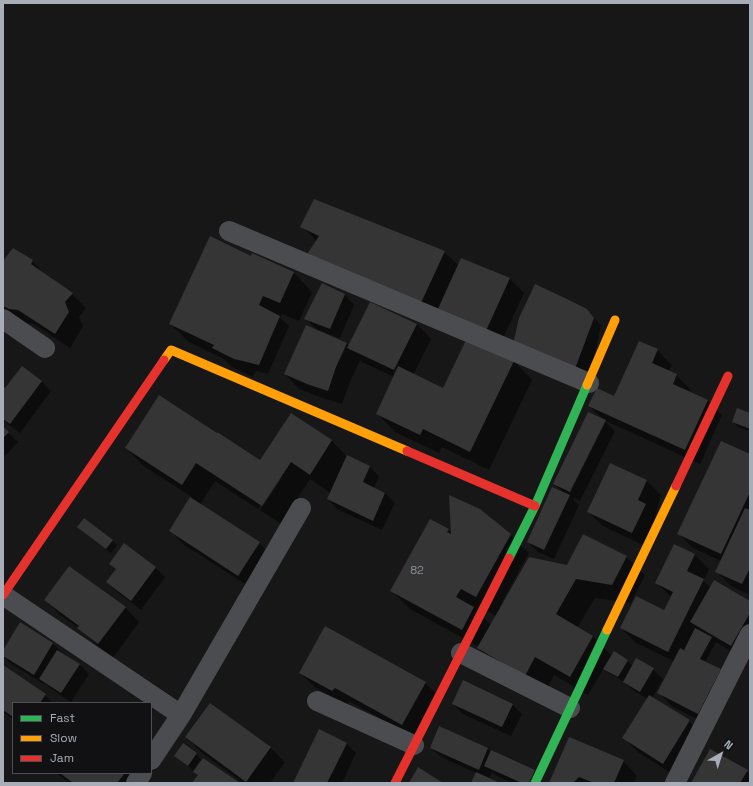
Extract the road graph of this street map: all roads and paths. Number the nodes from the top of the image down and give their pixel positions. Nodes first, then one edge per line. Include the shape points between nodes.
1 (229, 231) dead end
2 (3, 319) edge
3 (615, 320) dead end
4 (45, 348) dead end
5 (728, 376) dead end
6 (589, 383) junction
7 (535, 506) junction
8 (301, 508) dead end
9 (3, 595) edge
10 (750, 634) edge
11 (461, 653) junction
12 (317, 701) dead end
13 (570, 708) junction
14 (180, 715) junction
15 (414, 745) junction
16 (152, 758) edge
17 (141, 774) edge
18 (136, 783) edge
19 (395, 783) edge
20 (535, 783) edge
21 (675, 783) edge

1 - 6 street
2 - 4 street
3 - 6 street
5 - 13 street
6 - 7 street
7 - 9 street via 171,350
7 - 11 street
8 - 14 street
9 - 14 street
10 - 21 street
11 - 13 street
11 - 15 street
12 - 15 street
13 - 20 street
14 - 16 street
15 - 19 street
17 - 18 street

